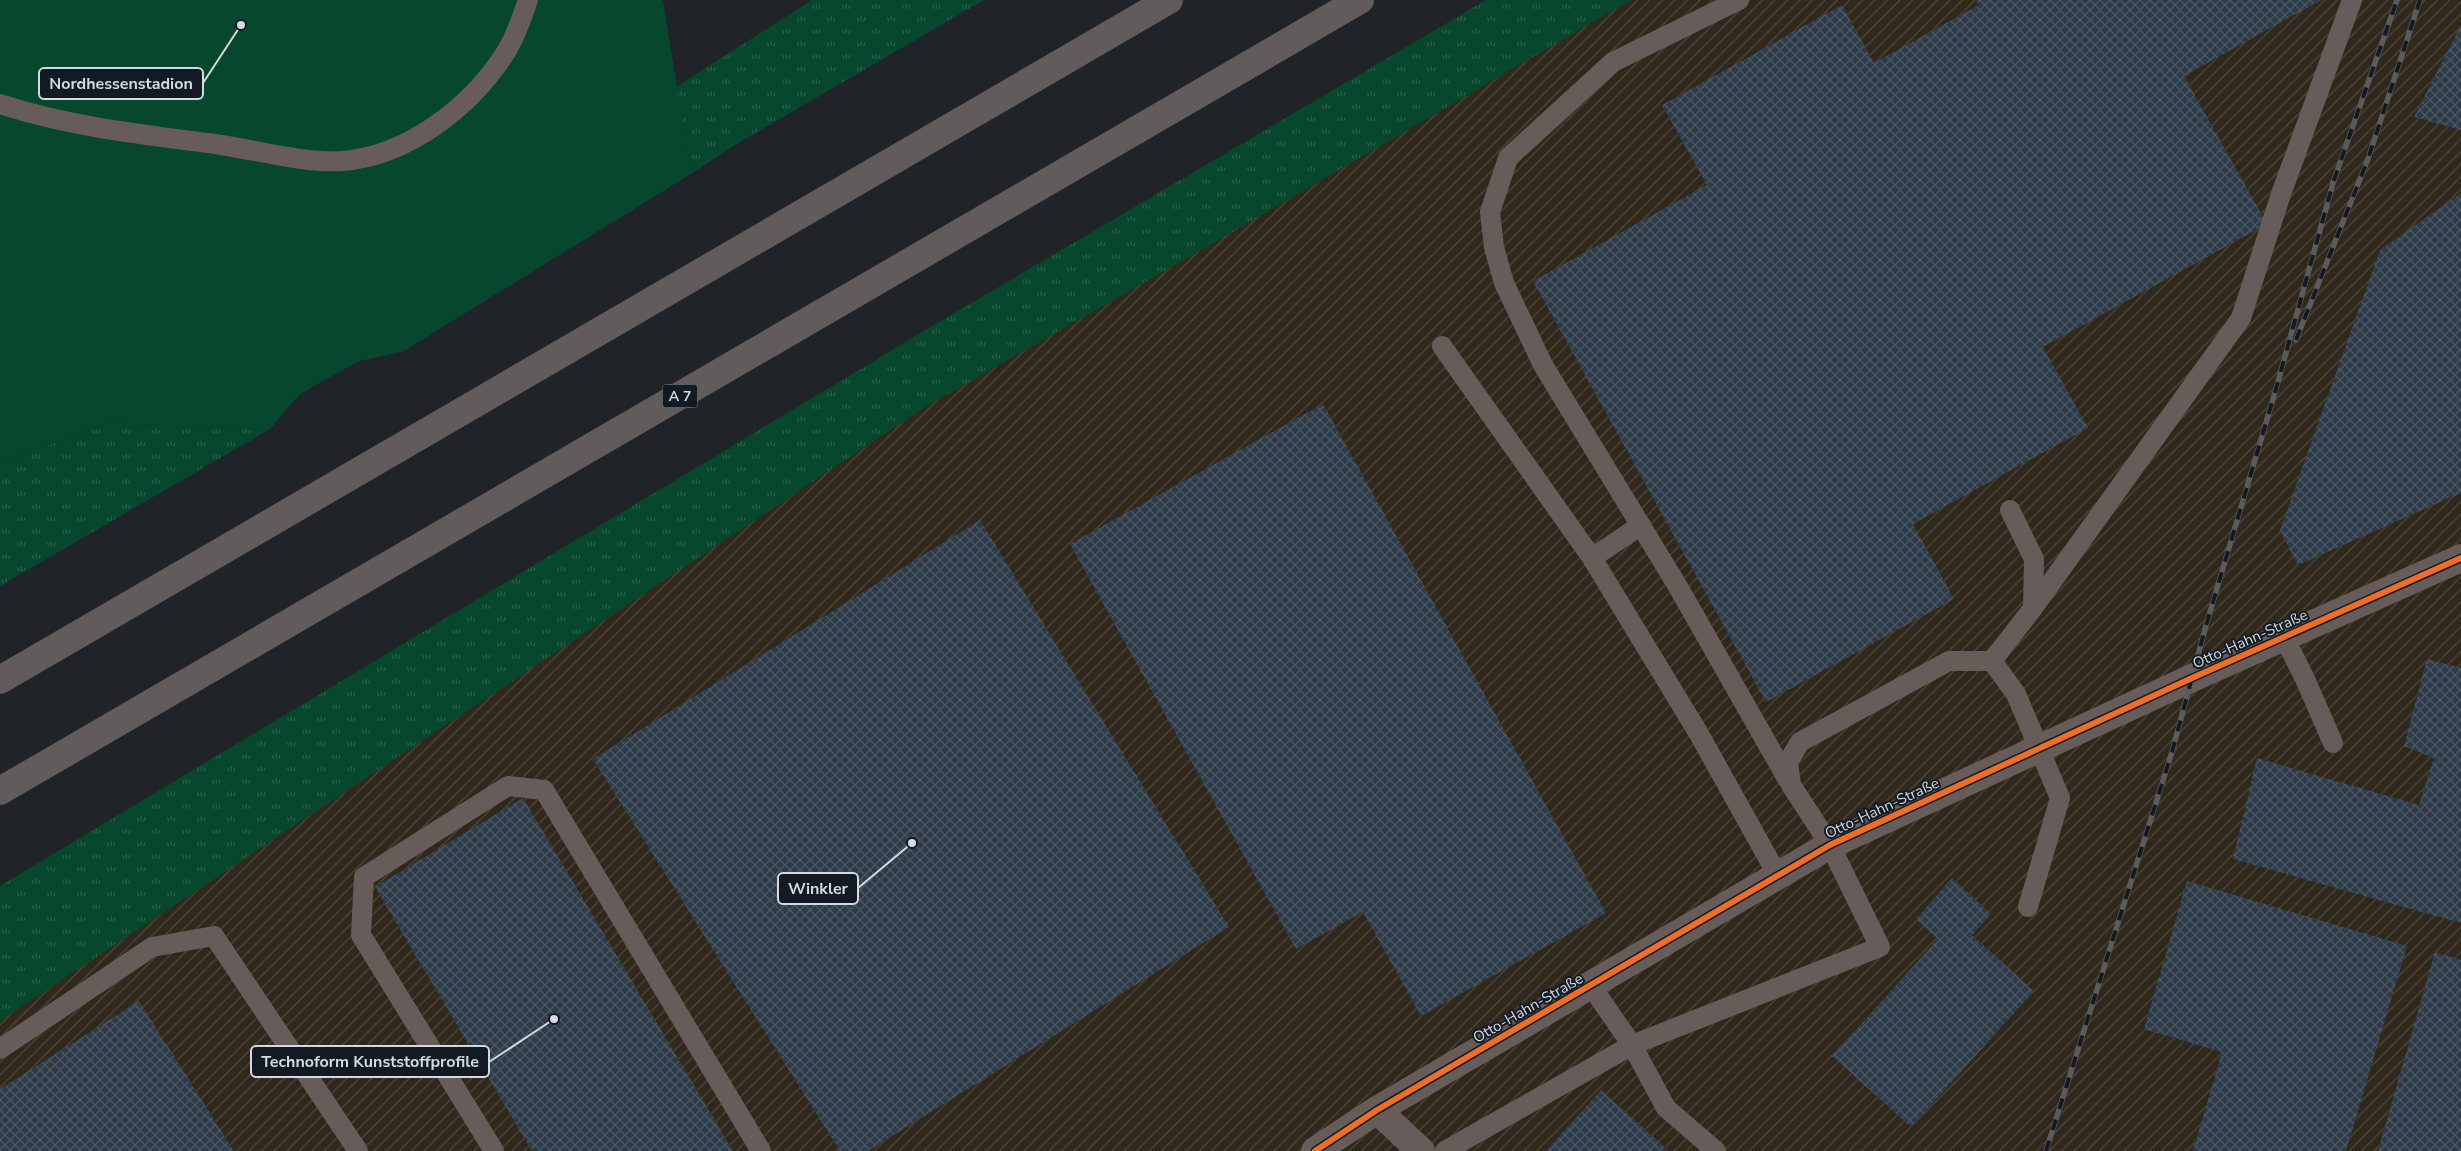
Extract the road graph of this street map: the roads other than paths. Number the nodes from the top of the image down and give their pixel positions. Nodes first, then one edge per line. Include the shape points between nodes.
1 (528, 0) edge
2 (1169, 0) edge
3 (1360, 0) edge
4 (1739, 0) edge
5 (2352, 0) edge
6 (0, 104) edge
7 (1442, 346) dead end
8 (2010, 510) dead end
9 (1641, 525) junction
10 (1592, 558) junction
11 (2461, 558) edge
12 (2033, 608) junction
13 (2284, 637) junction
14 (1992, 662) junction
15 (0, 680) edge
16 (2333, 744) dead end
17 (2039, 749) junction
18 (1791, 785) junction
19 (0, 791) edge
20 (1830, 845) junction
21 (1778, 876) junction
22 (2028, 907) dead end
23 (1591, 986) junction
24 (1632, 1046) junction
25 (0, 1049) edge
26 (1377, 1110) junction
27 (1419, 1150) edge
28 (358, 1151) edge
29 (494, 1151) edge
30 (761, 1151) edge
31 (1316, 1151) edge
32 (1445, 1151) edge
33 (1716, 1151) edge

1 - 6 lane via 507,50 470,98 421,133 378,155 341,161 308,159 240,146 82,125
2 - 15 highway
3 - 19 highway, A 7
4 - 9 lane via 1613,62 1508,158 1490,212 1494,247 1508,292 1543,365
5 - 12 lane via 2281,194 2241,318
7 - 10 lane
8 - 12 lane via 2034,559
9 - 10 lane
9 - 18 lane
10 - 21 lane via 1699,734
11 - 13 street, Otto-Hahn-Straße
12 - 14 lane
13 - 16 lane
13 - 17 street, Otto-Hahn-Straße
14 - 17 lane via 2016,694
14 - 18 lane via 1949,661 1800,742 1788,762
17 - 20 street, Otto-Hahn-Straße
17 - 22 lane via 2060,798
18 - 20 lane
20 - 21 street, Otto-Hahn-Straße
20 - 24 lane via 1880,948
21 - 23 street, Otto-Hahn-Straße
23 - 24 lane
23 - 26 street, Otto-Hahn-Straße
24 - 32 lane
24 - 33 lane via 1666,1108
25 - 28 lane via 152,947 214,936
26 - 27 street
26 - 31 street, Otto-Hahn-Straße
29 - 30 lane via 361,935 364,877 508,786 544,790

